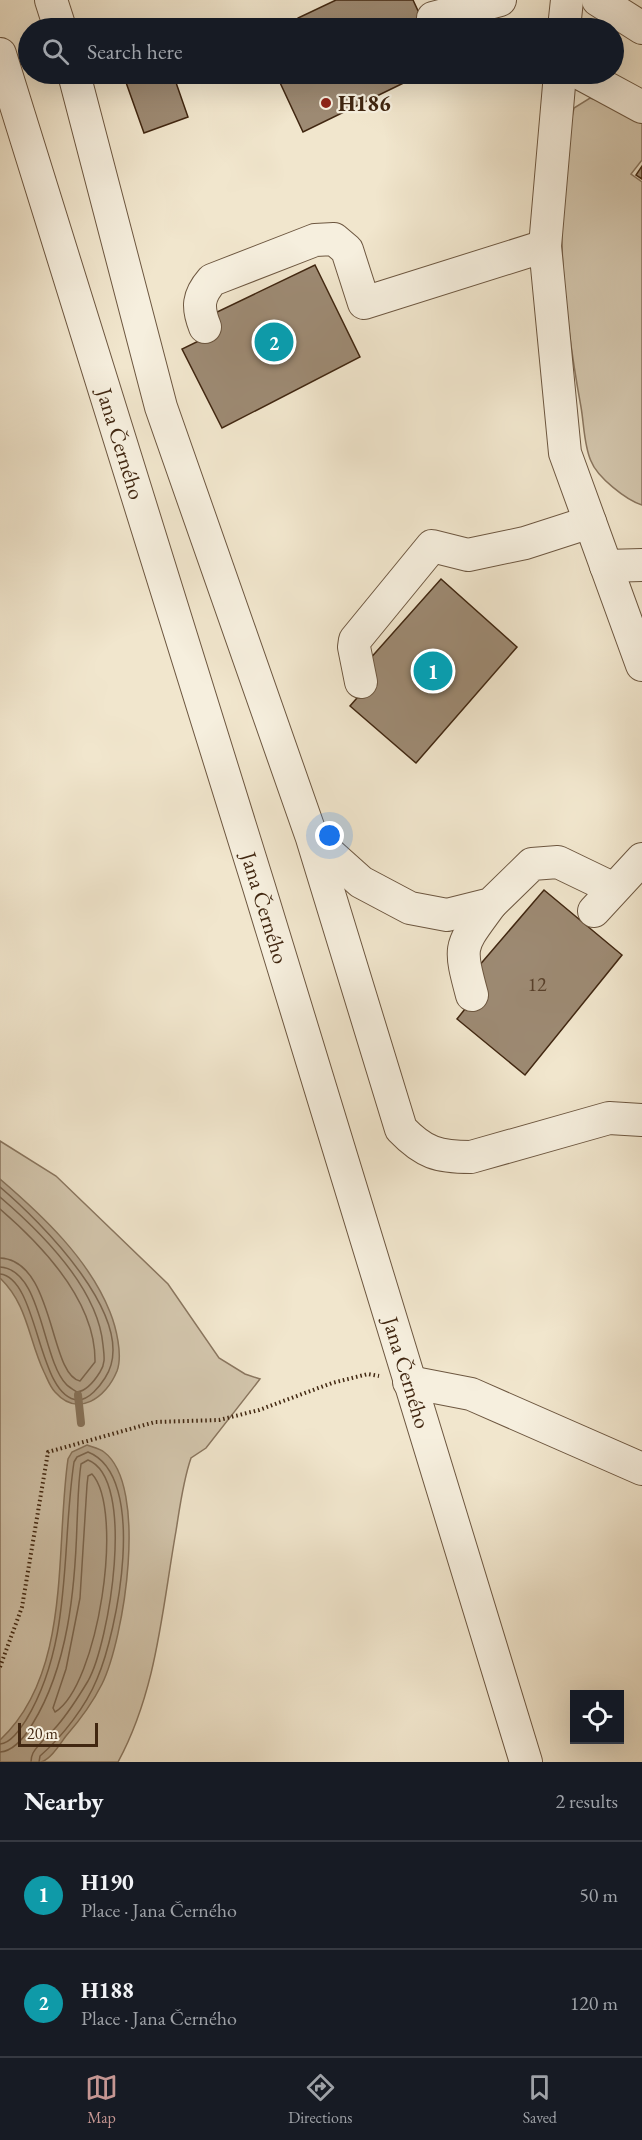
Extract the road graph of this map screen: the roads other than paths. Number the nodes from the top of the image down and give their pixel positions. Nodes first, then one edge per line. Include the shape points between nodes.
1 (51, 0) edge
2 (500, 0) edge
3 (567, 0) edge
4 (598, 0) edge
5 (57, 18) edge
6 (433, 18) dead end
7 (565, 18) edge
8 (642, 28) edge
9 (0, 54) edge
10 (77, 84) edge
11 (559, 84) edge
12 (599, 84) edge
13 (642, 107) edge
14 (545, 246) junction
15 (205, 327) dead end
16 (590, 522) junction
17 (642, 565) edge
18 (606, 566) junction
19 (642, 665) edge
20 (361, 682) dead end
21 (312, 838) junction
22 (642, 859) edge
23 (491, 904) junction
24 (472, 994) dead end
25 (642, 1120) edge
26 (409, 1382) junction
27 (642, 1469) edge
28 (526, 1762) edge

1 - 5 street
2 - 6 street
3 - 7 street
4 - 8 street
9 - 26 street, Jana Černého
10 - 21 street via 161,407
11 - 14 street
12 - 13 street
14 - 15 street via 364,303 347,250 334,239 315,240 212,280 201,292 198,310
14 - 16 street via 565,453
16 - 18 street
16 - 20 street via 525,543 468,555 432,546 355,640
17 - 18 street
18 - 19 street
21 - 23 street via 361,882 410,908 447,915
21 - 25 street via 401,1129 419,1148 447,1157 471,1157 609,1118
22 - 23 street via 603,900 558,862 532,864
23 - 24 street via 463,945
26 - 27 street via 471,1394
26 - 28 street, Jana Černého

